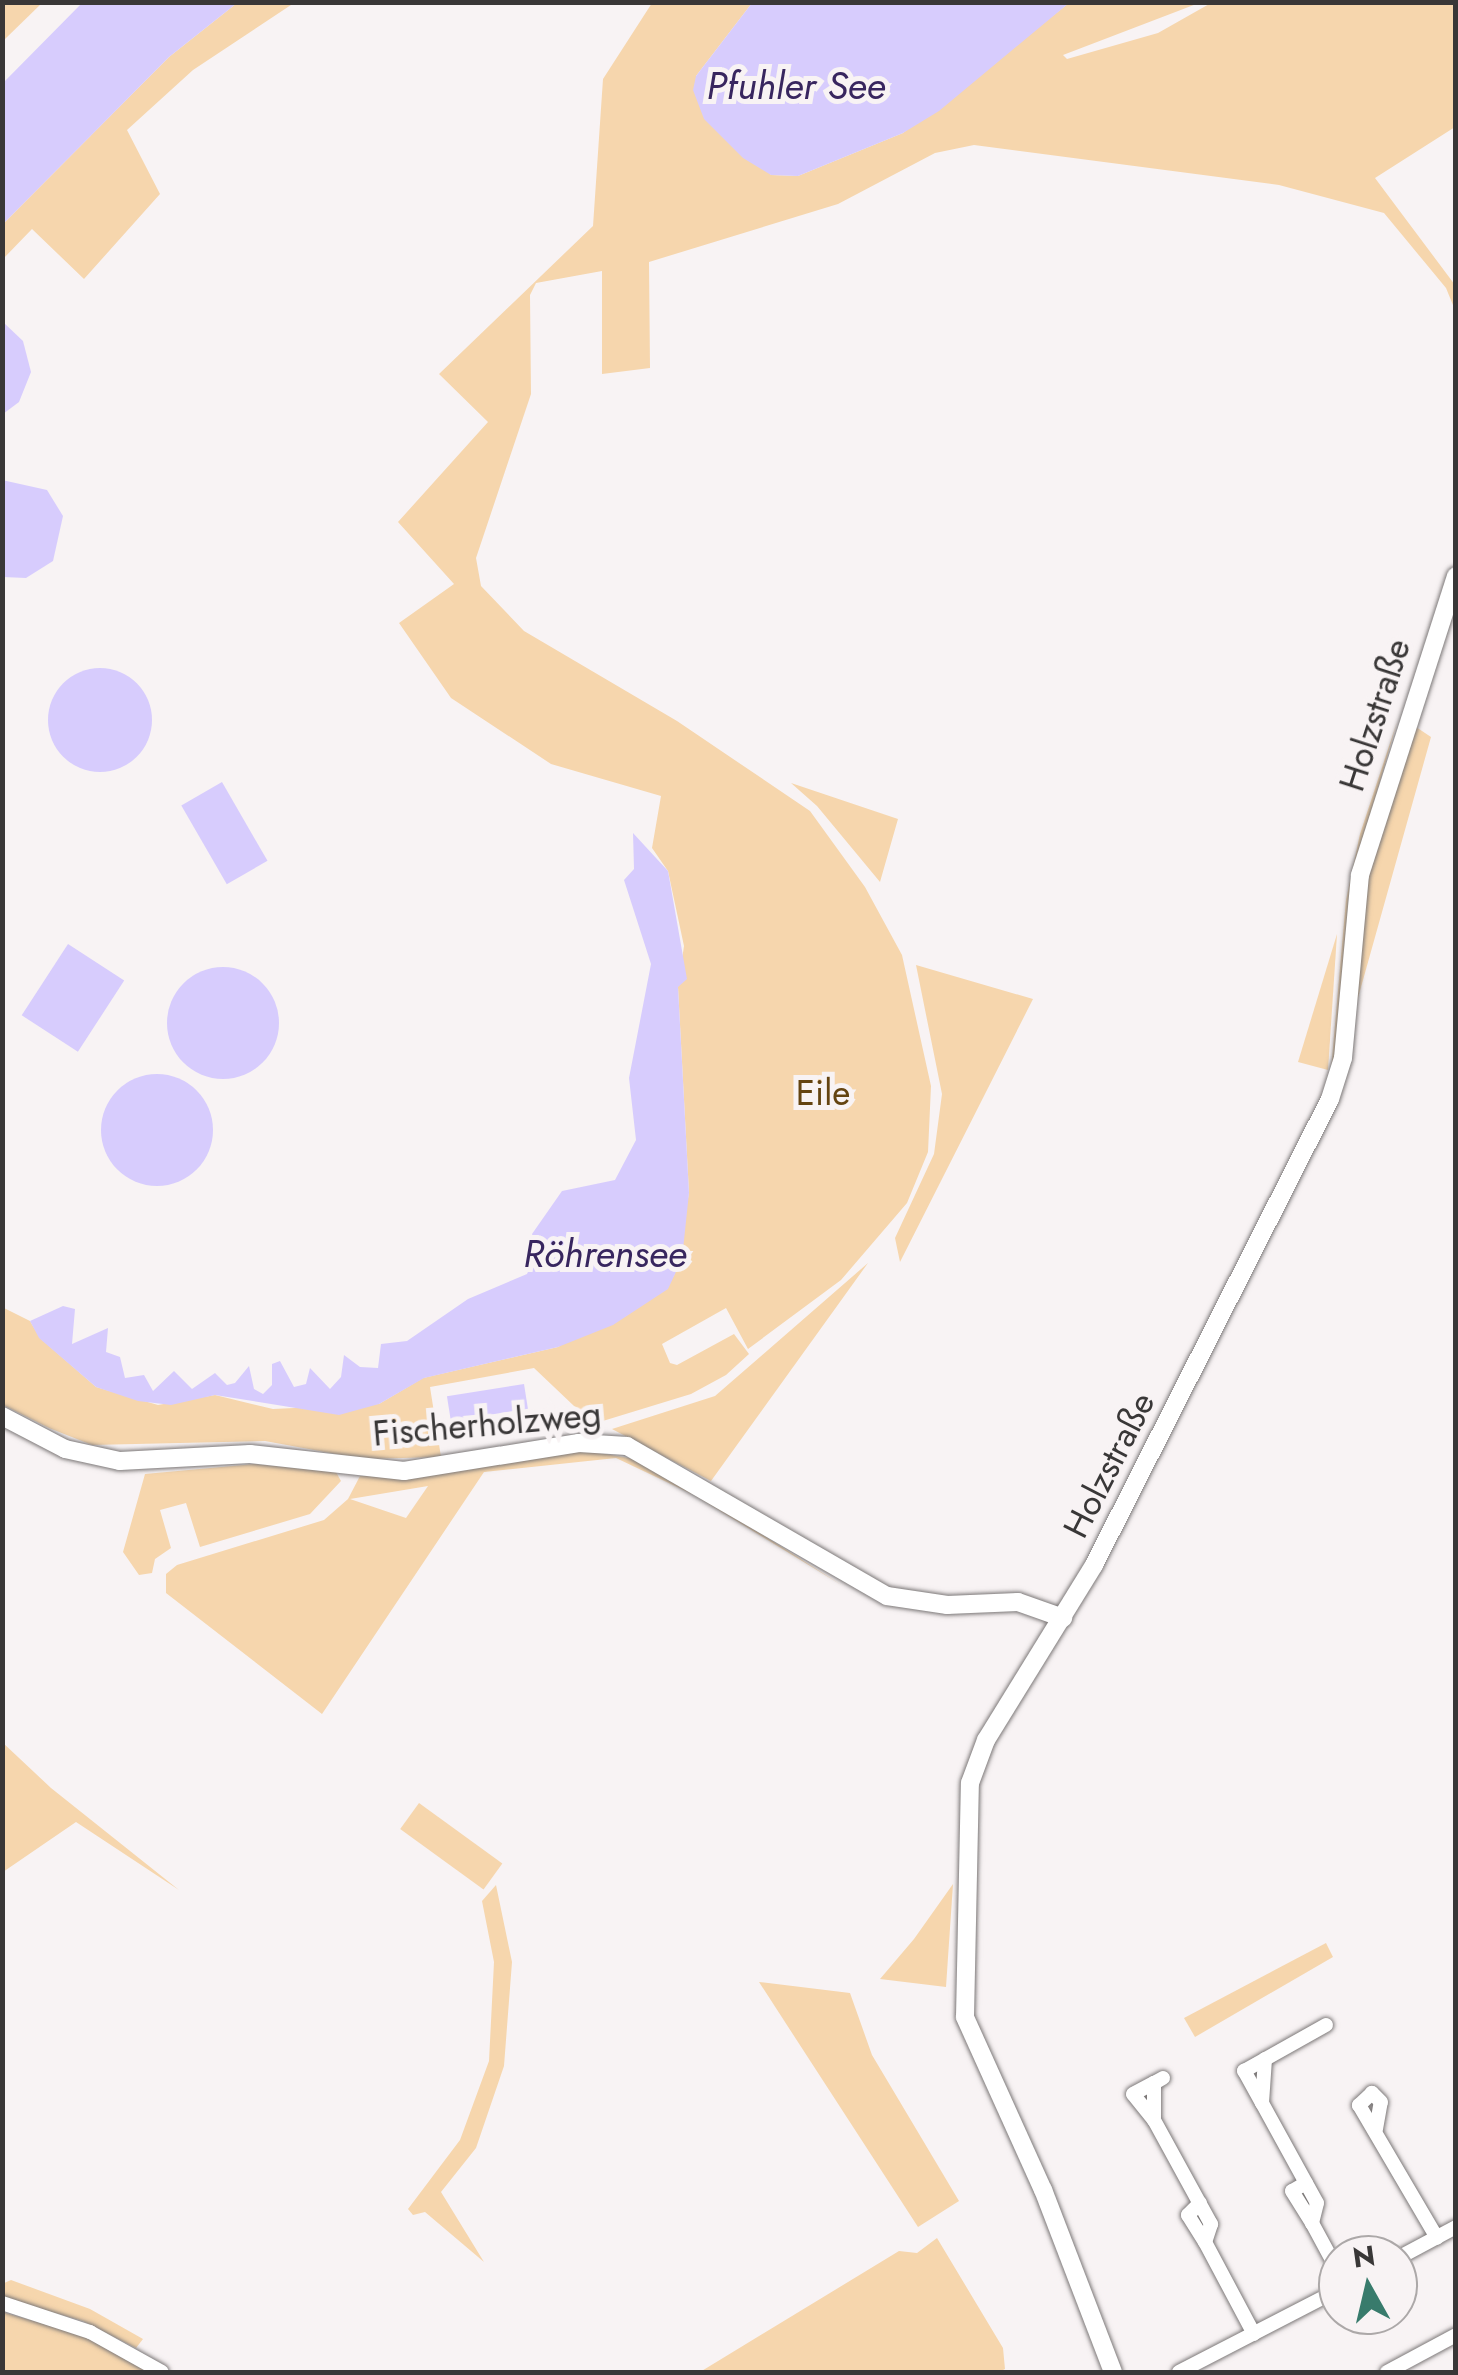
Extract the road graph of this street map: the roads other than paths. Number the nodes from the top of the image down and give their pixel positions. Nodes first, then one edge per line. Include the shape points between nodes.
1 (1456, 576) edge
2 (2, 1416) edge
3 (1063, 1618) junction
4 (1326, 2026) dead end
5 (1266, 2059) junction
6 (1158, 2081) dead end
7 (1262, 2103) junction
8 (1376, 2128) dead end
9 (1456, 2228) edge
10 (1319, 2235) edge
11 (1436, 2238) junction
12 (1418, 2247) edge
13 (1318, 2300) edge
14 (2, 2303) edge
15 (1254, 2334) junction
16 (1456, 2335) edge
17 (162, 2372) edge
18 (1113, 2372) edge
19 (1179, 2372) edge
20 (1387, 2372) edge

1 - 3 street, Holzstraße via 1360,875 1343,1058 1330,1098
2 - 3 street, Fischerholzweg via 64,1448 120,1461 250,1454 404,1471 601,1441 649,1455 887,1596 947,1605 1018,1602
3 - 18 street, Holzstraße via 986,1740 970,1783 961,1994 970,2036 1043,2190
4 - 5 street
5 - 7 street
5 - 7 street via 1242,2074
6 - 15 street via 1154,2120 1212,2224 1205,2242
7 - 10 street via 1317,2203 1312,2222
8 - 11 street
9 - 11 street
11 - 12 street
13 - 15 street
14 - 17 street via 90,2332
15 - 19 street
16 - 20 street

